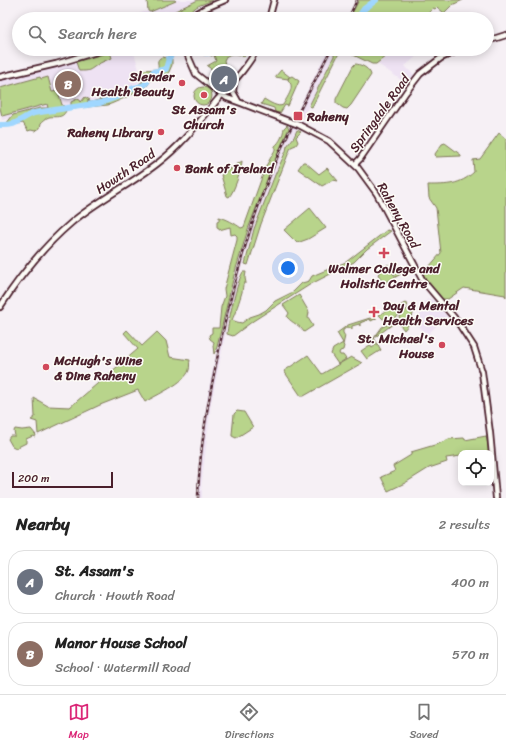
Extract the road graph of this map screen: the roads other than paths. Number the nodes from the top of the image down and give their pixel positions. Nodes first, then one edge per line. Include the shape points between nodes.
1 (225, 0) edge
2 (274, 0) edge
3 (199, 12) edge
4 (271, 12) edge
5 (506, 36) edge
6 (494, 39) edge
7 (83, 56) edge
8 (188, 56) edge
9 (252, 56) edge
10 (445, 56) edge
11 (0, 77) edge
12 (237, 77) junction
13 (223, 94) junction
14 (241, 103) junction
15 (355, 164) junction
16 (0, 306) edge
17 (496, 498) edge

1 - 3 main road
2 - 4 main road
5 - 6 main road
7 - 11 main road
8 - 13 main road, Raheny Road via 196,74
9 - 12 main road, Howth Road
10 - 15 main road, Springdale Road via 420,74
12 - 13 main road, Howth Road
12 - 14 main road via 233,92
13 - 14 main road, Raheny Road
13 - 16 main road, Howth Road via 168,156 93,206 56,236
14 - 15 main road, Raheny Road, bridge via 299,125 328,141
15 - 17 main road, Raheny Road via 377,194 425,284 461,326 475,349 482,372

